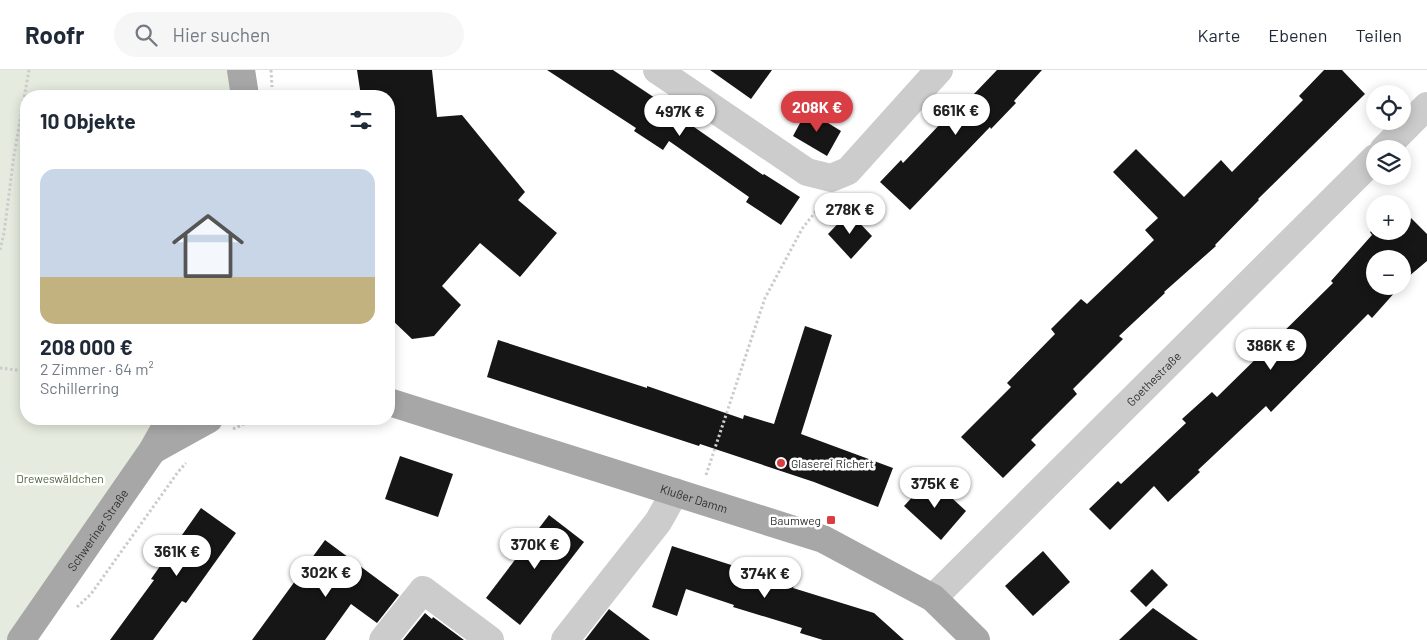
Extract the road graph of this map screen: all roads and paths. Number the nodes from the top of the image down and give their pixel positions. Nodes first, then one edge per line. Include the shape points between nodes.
1 (30, 70) edge
2 (241, 70) edge
3 (271, 70) edge
4 (657, 70) edge
5 (939, 70) edge
6 (26, 90) edge
7 (244, 90) edge
8 (273, 90) edge
9 (1427, 106) edge
10 (20, 123) edge
11 (1393, 140) edge
12 (1366, 167) edge
13 (831, 178) junction
14 (0, 250) edge
15 (0, 368) edge
16 (20, 370) edge
17 (395, 404) edge
18 (167, 425) edge
19 (219, 425) edge
20 (152, 451) junction
21 (191, 458) dead end
22 (686, 496) junction
23 (933, 598) junction
24 (72, 614) dead end
25 (21, 640) edge
26 (383, 640) edge
27 (490, 640) edge
28 (566, 640) edge
29 (976, 640) edge

1 - 6 path
2 - 7 main road
3 - 8 path
4 - 13 street via 807,172
5 - 13 street via 848,171
9 - 11 street
10 - 14 path
12 - 23 street, Goethestraße
13 - 22 path via 827,197 802,229 765,298
15 - 16 path
17 - 22 main road, Klußer Damm
18 - 20 main road, Schweriner Straße
19 - 20 main road
20 - 25 main road, Schweriner Straße
21 - 24 path via 91,594
22 - 23 main road, Klußer Damm via 823,539
22 - 28 street via 658,522
23 - 29 main road, Klußer Damm
26 - 27 street via 423,590

